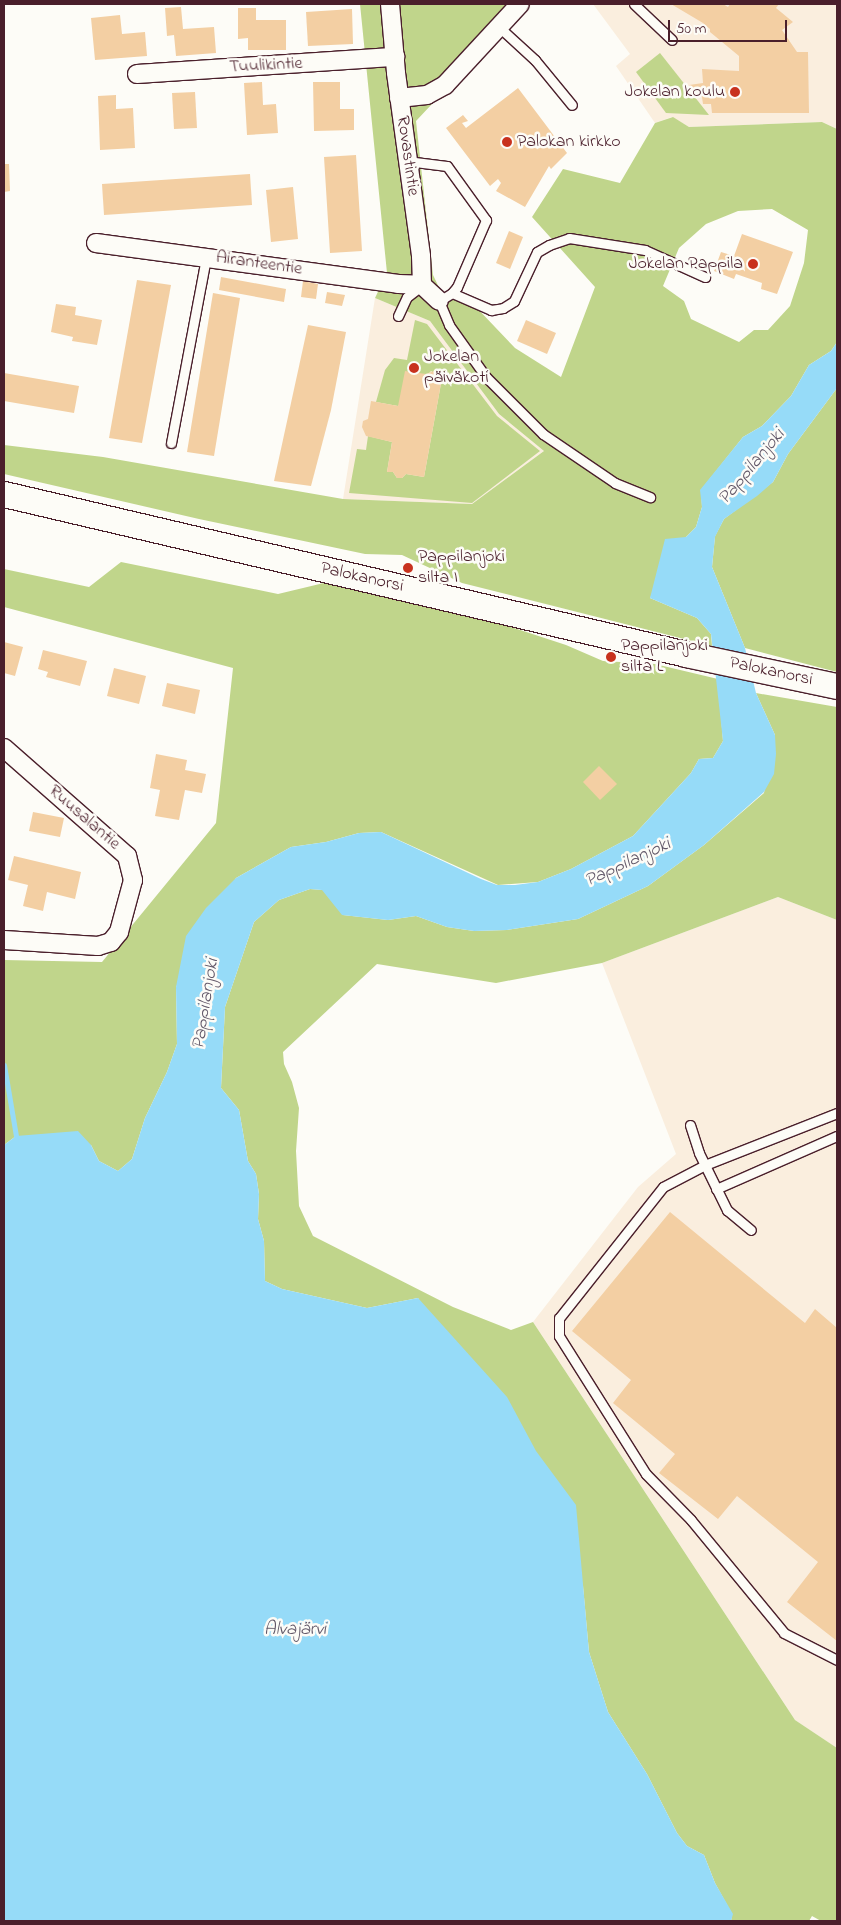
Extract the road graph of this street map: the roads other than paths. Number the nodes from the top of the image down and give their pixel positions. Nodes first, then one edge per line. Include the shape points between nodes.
1 (390, 4) edge
2 (520, 4) edge
3 (634, 4) edge
4 (500, 27) junction
5 (672, 40) dead end
6 (395, 57) junction
7 (138, 74) dead end
8 (399, 98) junction
9 (572, 105) dead end
10 (407, 161) junction
11 (96, 243) dead end
12 (206, 257) junction
13 (705, 277) dead end
14 (422, 285) junction
15 (446, 297) junction
16 (398, 316) dead end
17 (171, 443) dead end
18 (4, 494) edge
19 (650, 497) dead end
20 (837, 686) edge
21 (4, 748) edge
22 (4, 940) edge
23 (837, 1114) edge
24 (690, 1125) dead end
25 (837, 1136) edge
26 (705, 1165) junction
27 (716, 1189) junction
28 (751, 1230) dead end
29 (837, 1660) edge

1 - 6 street, Rovastintie
2 - 4 street
3 - 5 lane
4 - 8 street via 445,85 427,95
4 - 9 lane via 535,60
6 - 7 street, Tuulikintie
6 - 8 street, Rovastintie
8 - 10 street, Rovastintie
10 - 14 street, Rovastintie
10 - 15 lane via 447,166 486,220
11 - 12 street, Airanteentie
12 - 14 street, Airanteentie
12 - 17 lane
13 - 15 lane via 645,250 569,238 537,252 514,301 504,308 492,310
14 - 15 street
14 - 16 lane via 407,298
15 - 19 lane via 448,325 486,377 543,434 615,483
18 - 20 main road, Palokanorsi via 686,654
21 - 22 street, Ruusalantie via 127,856 133,880 119,932 111,942 98,946
23 - 26 lane
24 - 26 lane
25 - 27 lane
26 - 27 lane
26 - 29 lane via 664,1187 559,1318 559,1336 646,1474 691,1520 784,1633
27 - 28 lane via 727,1210

